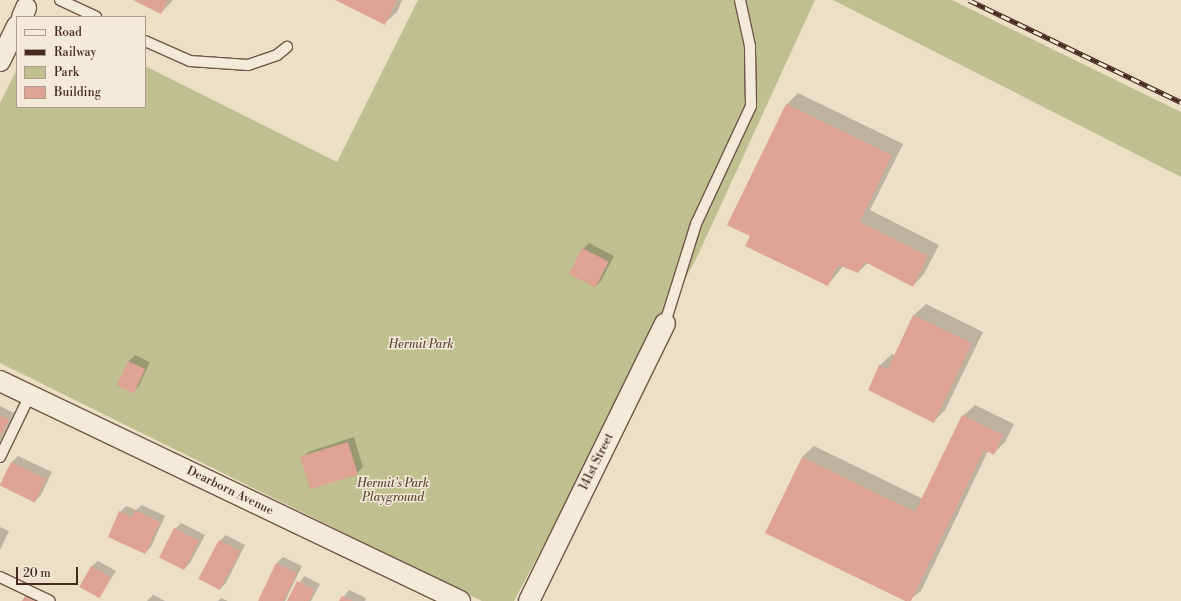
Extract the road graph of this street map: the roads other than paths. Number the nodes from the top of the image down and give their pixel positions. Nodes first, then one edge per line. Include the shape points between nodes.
1 (60, 0) edge
2 (740, 0) edge
3 (94, 16) edge
4 (16, 28) edge
5 (146, 40) edge
6 (287, 47) dead end
7 (0, 61) edge
8 (665, 323) joint
9 (0, 381) edge
10 (30, 395) junction
11 (0, 457) edge
12 (0, 577) edge
13 (50, 601) edge
14 (460, 601) edge
15 (529, 601) edge

1 - 3 lane
2 - 8 lane via 750,46 751,106 696,224
4 - 7 street
5 - 6 lane via 190,61 248,65 277,55
8 - 15 street, 141st Street
9 - 10 street, Dearborn Avenue
10 - 11 lane
10 - 14 street, Dearborn Avenue
12 - 13 lane

